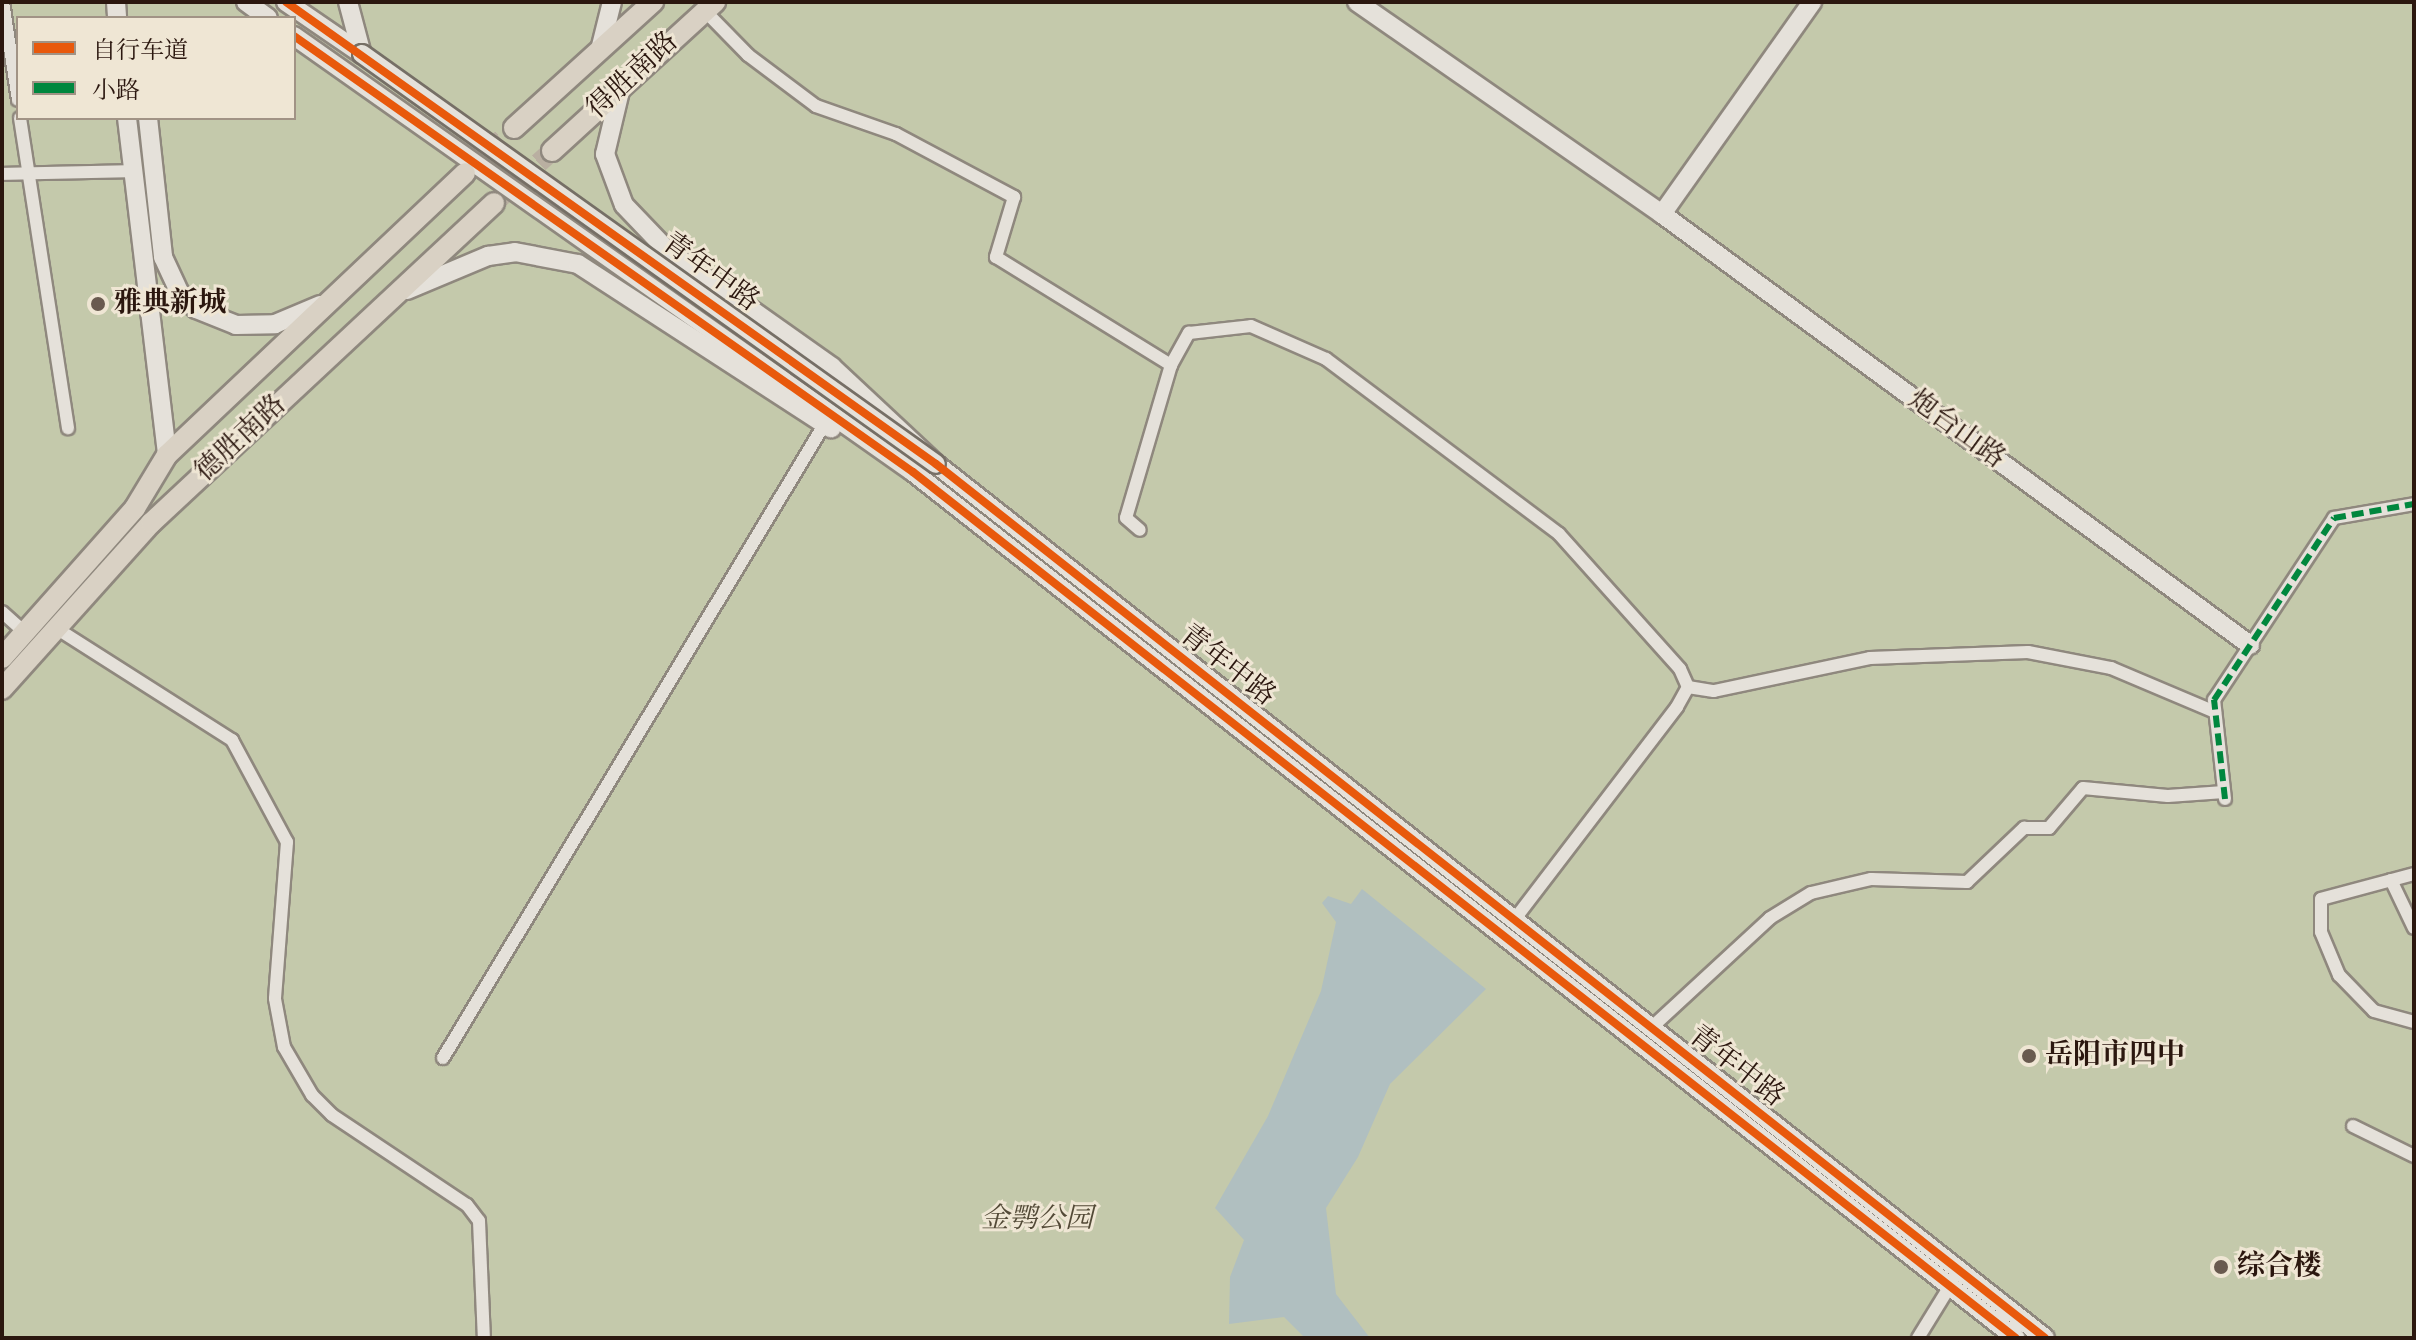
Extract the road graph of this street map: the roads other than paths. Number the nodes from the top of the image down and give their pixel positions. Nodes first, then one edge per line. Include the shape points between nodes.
1 (3, 2) edge
2 (246, 2) edge
3 (286, 2) edge
4 (348, 2) edge
5 (612, 2) edge
6 (653, 2) edge
7 (1357, 2) edge
8 (1812, 2) edge
9 (710, 6) edge
10 (265, 16) edge
11 (296, 38) edge
12 (600, 50) junction
13 (362, 54) junction
14 (16, 87) edge
15 (621, 87) junction
16 (20, 120) edge
17 (127, 120) edge
18 (148, 120) edge
19 (514, 128) tunnel mouth
20 (552, 151) tunnel mouth
21 (25, 171) junction
22 (132, 171) junction
23 (465, 173) tunnel mouth
24 (2, 174) edge
25 (494, 203) tunnel mouth
26 (1662, 214) junction
27 (337, 296) junction
28 (387, 300) junction
29 (1171, 365) junction
30 (824, 425) junction
31 (68, 428) dead end
32 (167, 455) junction
33 (936, 464) junction
34 (913, 472) junction
35 (2414, 504) edge
36 (1140, 530) dead end
37 (2, 612) edge
38 (56, 628) junction
39 (24, 632) junction
40 (2250, 645) junction
41 (2, 658) edge
42 (1688, 687) junction
43 (2, 689) edge
44 (2215, 712) junction
45 (2414, 874) edge
46 (2391, 880) junction
47 (1514, 920) junction
48 (2414, 928) edge
49 (2414, 1022) edge
50 (1651, 1028) junction
51 (443, 1058) dead end
52 (2353, 1126) dead end
53 (2414, 1156) edge
54 (1954, 1279) junction
55 (484, 1338) edge
56 (1918, 1338) edge
57 (2016, 1338) edge
58 (2045, 1338) edge

1 - 14 street
2 - 10 main road
3 - 13 main road, 青年中路
4 - 13 main road
5 - 12 main road
6 - 12 main road
7 - 26 main road, 炮台山路
8 - 26 main road
9 - 15 main road, 得胜南路
9 - 29 street via 748,55 816,106 896,134 1014,197 996,257
11 - 34 main road, 青年中路
12 - 19 main road
13 - 33 main road, 青年中路, bridge
15 - 20 main road, 得胜南路
15 - 33 main road via 605,154 624,205 667,250 832,367
16 - 21 street
17 - 22 main road
18 - 27 main road via 163,257 168,276 196,309 236,325 275,324
21 - 22 street via 60,177
21 - 24 street
21 - 31 street
22 - 32 main road
23 - 27 main road, 德胜南路
25 - 28 main road, 德胜南路
26 - 40 main road, 炮台山路
27 - 32 main road, 德胜南路
28 - 30 main road via 455,264 488,256 528,253 578,264
28 - 38 main road, 德胜南路 via 151,523
29 - 36 street via 1126,518
29 - 42 street via 1189,333 1251,326 1326,359 1584,556 1665,650
30 - 34 main road
30 - 51 street
32 - 39 main road, 德胜南路 via 135,508
33 - 47 main road, 青年中路
34 - 54 main road, 青年中路
35 - 40 street via 2334,518
37 - 39 street
38 - 43 main road, 德胜南路
38 - 55 street via 232,740 287,842 275,999 284,1047 312,1095 332,1115 467,1205 479,1221
39 - 41 main road, 德胜南路
40 - 44 street via 2214,700
42 - 44 street via 1714,691 1870,658 2028,652 2111,668
42 - 47 street via 1630,772
44 - 50 street via 2224,796 2083,788 2049,828 2024,828 1967,882 1871,879 1811,893 1740,944
45 - 46 street
46 - 48 street
46 - 49 street via 2321,899 2321,932 2339,975 2374,1011
47 - 50 main road, 青年中路
50 - 54 main road, 青年中路
52 - 53 street
54 - 56 street
54 - 57 main road, 青年中路
54 - 58 main road, 青年中路

